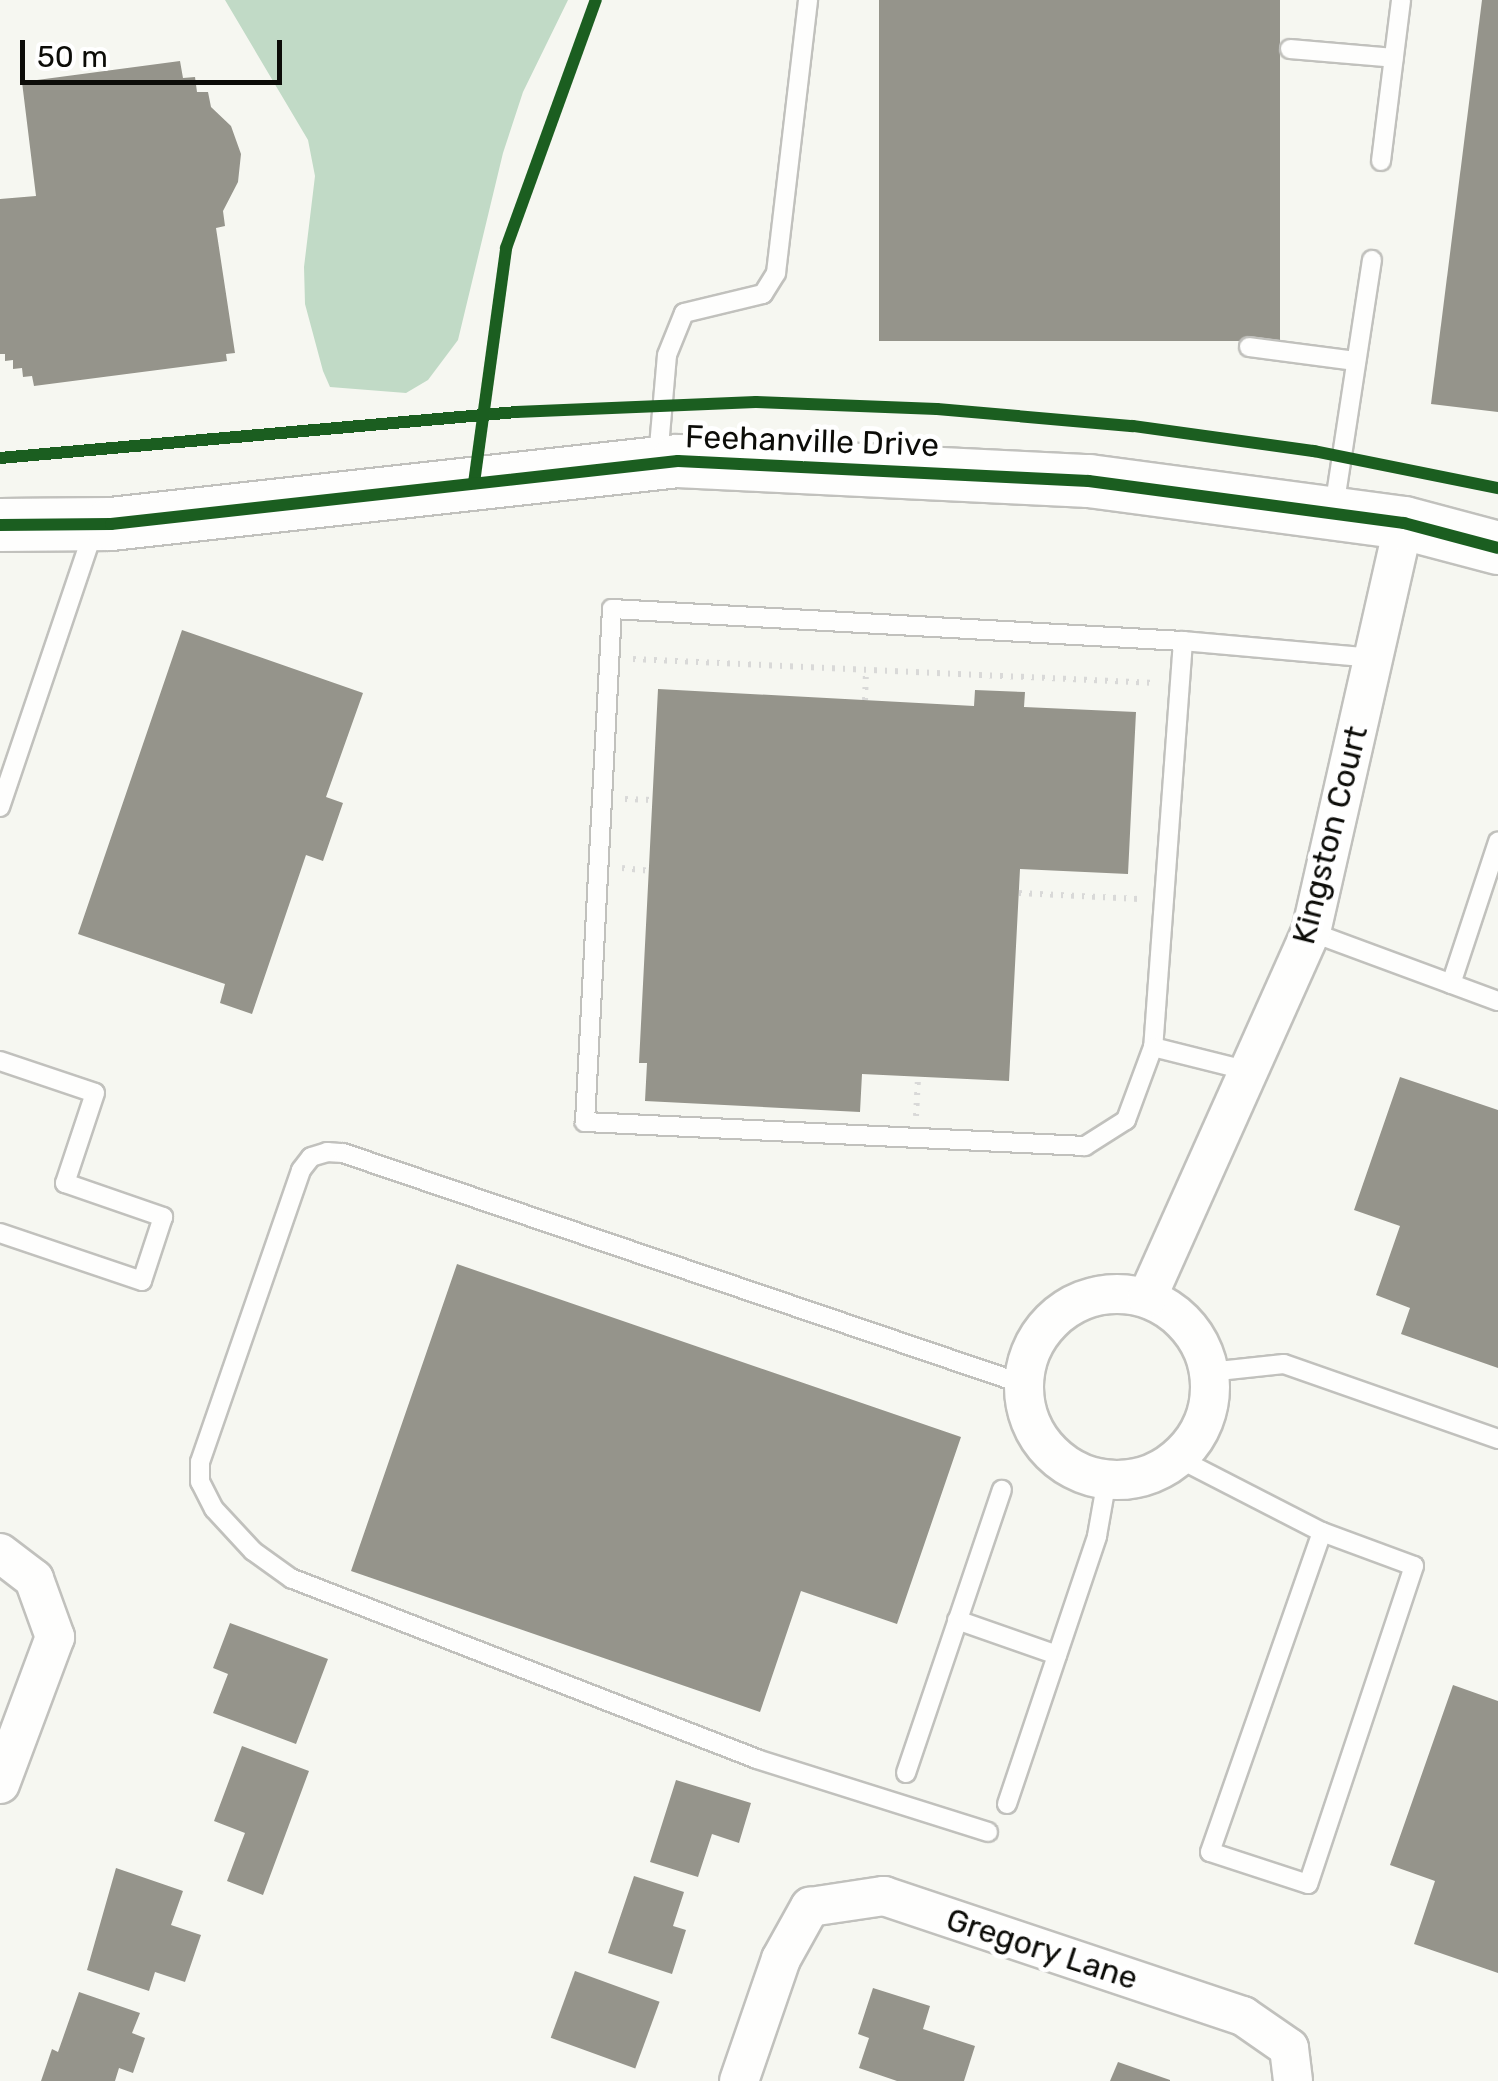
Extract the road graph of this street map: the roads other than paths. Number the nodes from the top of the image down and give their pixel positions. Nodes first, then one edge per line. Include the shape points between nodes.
1 (808, 0) edge
2 (1401, 0) edge
3 (1290, 49) dead end
4 (1394, 58) junction
5 (1381, 161) dead end
6 (1372, 260) dead end
7 (1249, 347) dead end
8 (1356, 361) junction
9 (657, 464) junction
10 (1333, 514) junction
11 (1404, 523) junction
12 (0, 525) edge
13 (96, 525) junction
14 (1498, 548) edge
15 (1183, 642) junction
16 (1373, 658) junction
17 (0, 807) edge
18 (1498, 842) edge
19 (1311, 932) junction
20 (1451, 984) junction
21 (1498, 1001) edge
22 (1153, 1046) junction
23 (0, 1060) edge
24 (1249, 1071) junction
25 (0, 1233) edge
26 (1147, 1298) junction
27 (1209, 1372) junction
28 (1023, 1384) junction
29 (1498, 1439) edge
30 (1178, 1458) junction
31 (1106, 1479) junction
32 (1002, 1490) dead end
33 (1322, 1532) junction
34 (0, 1553) edge
35 (957, 1620) junction
36 (1057, 1655) junction
37 (906, 1773) dead end
38 (0, 1784) edge
39 (1008, 1804) dead end
40 (988, 1832) dead end
41 (739, 2081) edge
42 (1293, 2081) edge

1 - 9 lane via 776,273 763,294 684,313 668,355
2 - 4 lane
3 - 4 lane
4 - 5 lane
6 - 8 lane
7 - 8 lane
8 - 10 lane
9 - 10 street, Feehanville Drive via 1089,481
9 - 13 street, Feehanville Drive
10 - 11 street, Feehanville Drive
11 - 14 street, Feehanville Drive
11 - 16 street, Kingston Court
12 - 13 street, Feehanville Drive
13 - 17 lane
15 - 16 lane
15 - 22 lane
15 - 22 lane via 612,609 585,1122 1085,1146 1126,1120
16 - 19 street, Kingston Court
18 - 20 lane
19 - 20 lane
19 - 24 street, Kingston Court
20 - 21 lane
22 - 24 lane
23 - 25 lane via 96,1093 65,1184 164,1217 142,1281
24 - 26 street, Kingston Court
26 - 27 street via 1188,1327
26 - 28 street via 1118,1293 1063,1310 1042,1330
27 - 29 lane via 1284,1364
27 - 30 street via 1209,1404 1198,1434
28 - 31 street via 1038,1437 1056,1458
28 - 40 lane via 327,1152 310,1157 301,1170 200,1462 200,1482 214,1509 253,1551 292,1579 757,1759
30 - 31 street via 1132,1479
30 - 33 lane
31 - 36 lane via 1096,1536
32 - 35 lane
33 - 33 lane via 1414,1566 1308,1884 1210,1852
34 - 38 street via 34,1579 55,1637
35 - 36 lane
35 - 37 lane
36 - 39 lane
41 - 42 street, Gregory Lane via 781,1959 810,1907 884,1896 1243,2016 1289,2048

